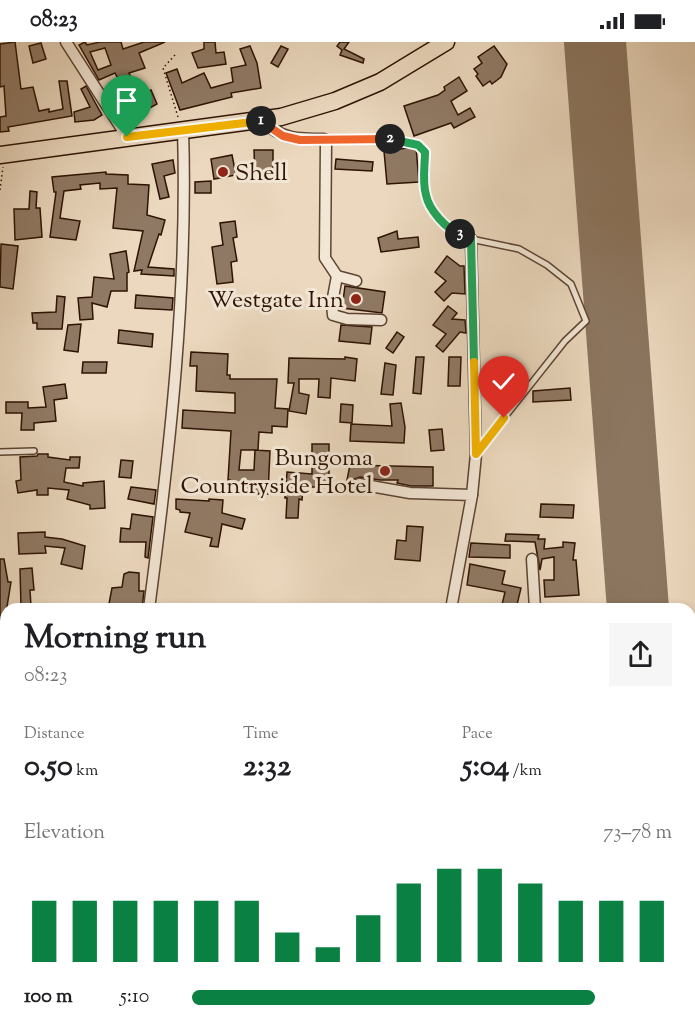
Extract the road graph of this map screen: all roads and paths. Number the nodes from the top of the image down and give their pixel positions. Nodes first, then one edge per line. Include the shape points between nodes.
1 (66, 42) edge
2 (446, 42) edge
3 (175, 55) dead end
4 (263, 121) junction
5 (183, 129) junction
6 (127, 137) junction
7 (324, 139) junction
8 (2, 155) edge
9 (0, 190) edge
10 (453, 231) joint
11 (471, 239) junction
12 (337, 276) junction
13 (356, 281) dead end
14 (381, 320) dead end
15 (34, 451) dead end
16 (0, 452) edge
17 (476, 454) junction
18 (359, 484) dead end
19 (472, 495) junction
20 (532, 559) dead end
21 (150, 603) edge
22 (452, 603) edge
23 (535, 603) edge

1 - 6 street
2 - 4 main road via 380,82 335,101
3 - 5 path via 164,68
4 - 5 main road
4 - 7 street via 283,136
5 - 6 main road
5 - 21 street via 183,270 170,455
6 - 8 main road
7 - 10 path via 388,138 418,145 425,152 426,196
7 - 12 street via 325,258
8 - 9 path
10 - 11 street
11 - 17 street
11 - 17 lane via 519,249 547,265 572,284 586,321 565,341
12 - 13 street
12 - 14 street via 333,315
15 - 16 lane
17 - 19 street
18 - 19 street via 410,493
19 - 22 street
20 - 23 street

